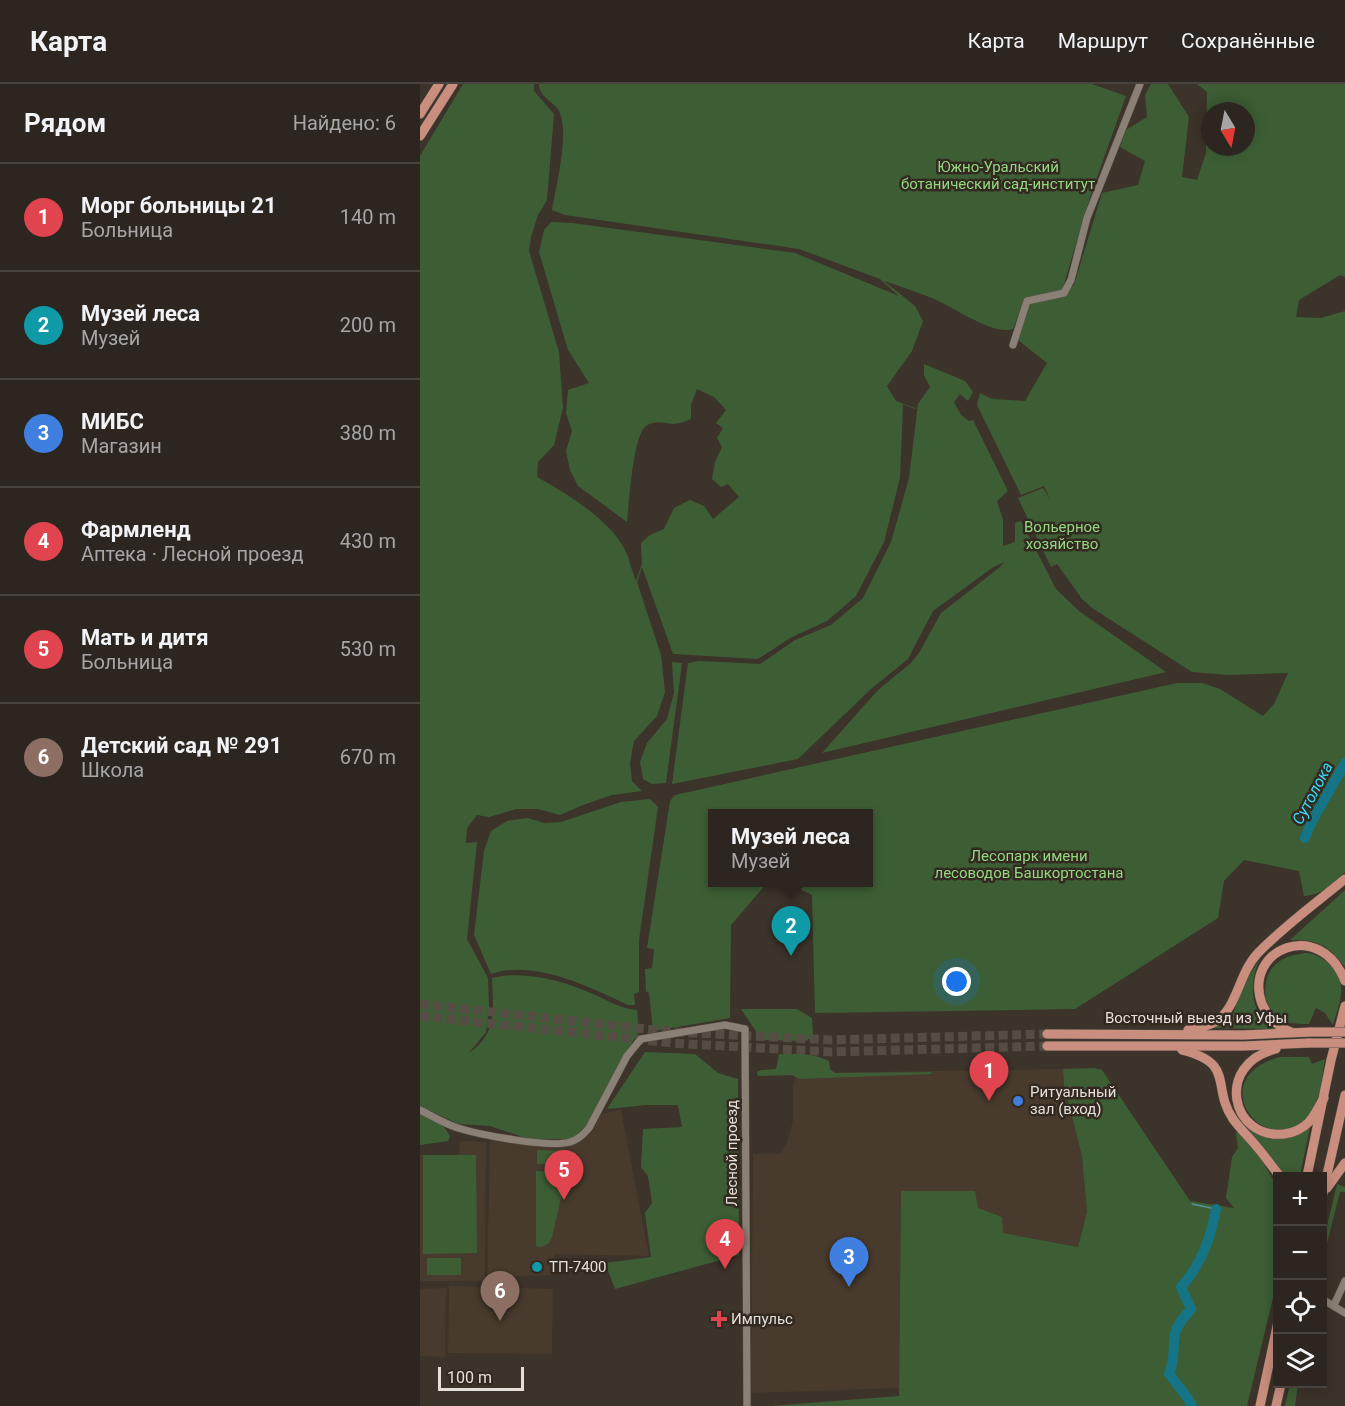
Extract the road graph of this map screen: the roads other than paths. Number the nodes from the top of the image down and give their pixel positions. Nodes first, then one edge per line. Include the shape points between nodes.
1 (439, 84) edge
2 (453, 84) edge
3 (1140, 84) edge
4 (420, 114) edge
5 (420, 136) edge
6 (1013, 345) dead end
7 (1345, 879) edge
8 (1345, 981) edge
9 (1345, 1006) edge
10 (1294, 1032) junction
11 (1345, 1032) edge
12 (1047, 1034) tunnel mouth
13 (1172, 1034) junction
14 (1345, 1042) edge
15 (1296, 1044) junction
16 (1047, 1046) tunnel mouth
17 (1171, 1046) junction
18 (1345, 1095) edge
19 (1324, 1098) junction
20 (420, 1110) edge
21 (1345, 1164) edge
22 (1277, 1172) edge
23 (1308, 1172) edge
24 (1327, 1176) edge
25 (1327, 1189) edge
26 (1345, 1281) edge
27 (1327, 1301) edge
28 (1334, 1305) junction
29 (1345, 1313) edge
30 (1275, 1334) edge
31 (1280, 1388) edge
32 (747, 1406) edge
33 (1260, 1406) edge
34 (1276, 1406) edge

1 - 4 main road
2 - 5 main road
3 - 6 street via 1087,218 1071,280 1064,293 1027,301
7 - 13 main road via 1256,955 1222,1017 1206,1026
8 - 10 main road via 1332,958 1318,948 1293,945 1274,955 1263,971 1261,1001 1270,1017
9 - 19 main road
10 - 11 main road, Восточный выезд из Уфы, bridge
10 - 13 main road, Восточный выезд из Уфы
12 - 13 main road, Восточный выезд из Уфы
14 - 15 main road, Восточный выезд из Уфы, bridge
15 - 17 main road, Восточный выезд из Уфы
15 - 19 main road via 1265,1052 1245,1066 1236,1091 1240,1111 1262,1131 1286,1134 1309,1122
16 - 17 main road, Восточный выезд из Уфы
17 - 22 main road via 1197,1053 1210,1062 1222,1082 1232,1118
18 - 24 main road
19 - 23 main road
20 - 32 street, Лесной проезд via 457,1128 489,1136 569,1142 589,1128 627,1056 641,1039 725,1025 745,1029
21 - 25 main road
26 - 28 street
27 - 28 street
28 - 29 street
30 - 33 main road
31 - 34 main road

